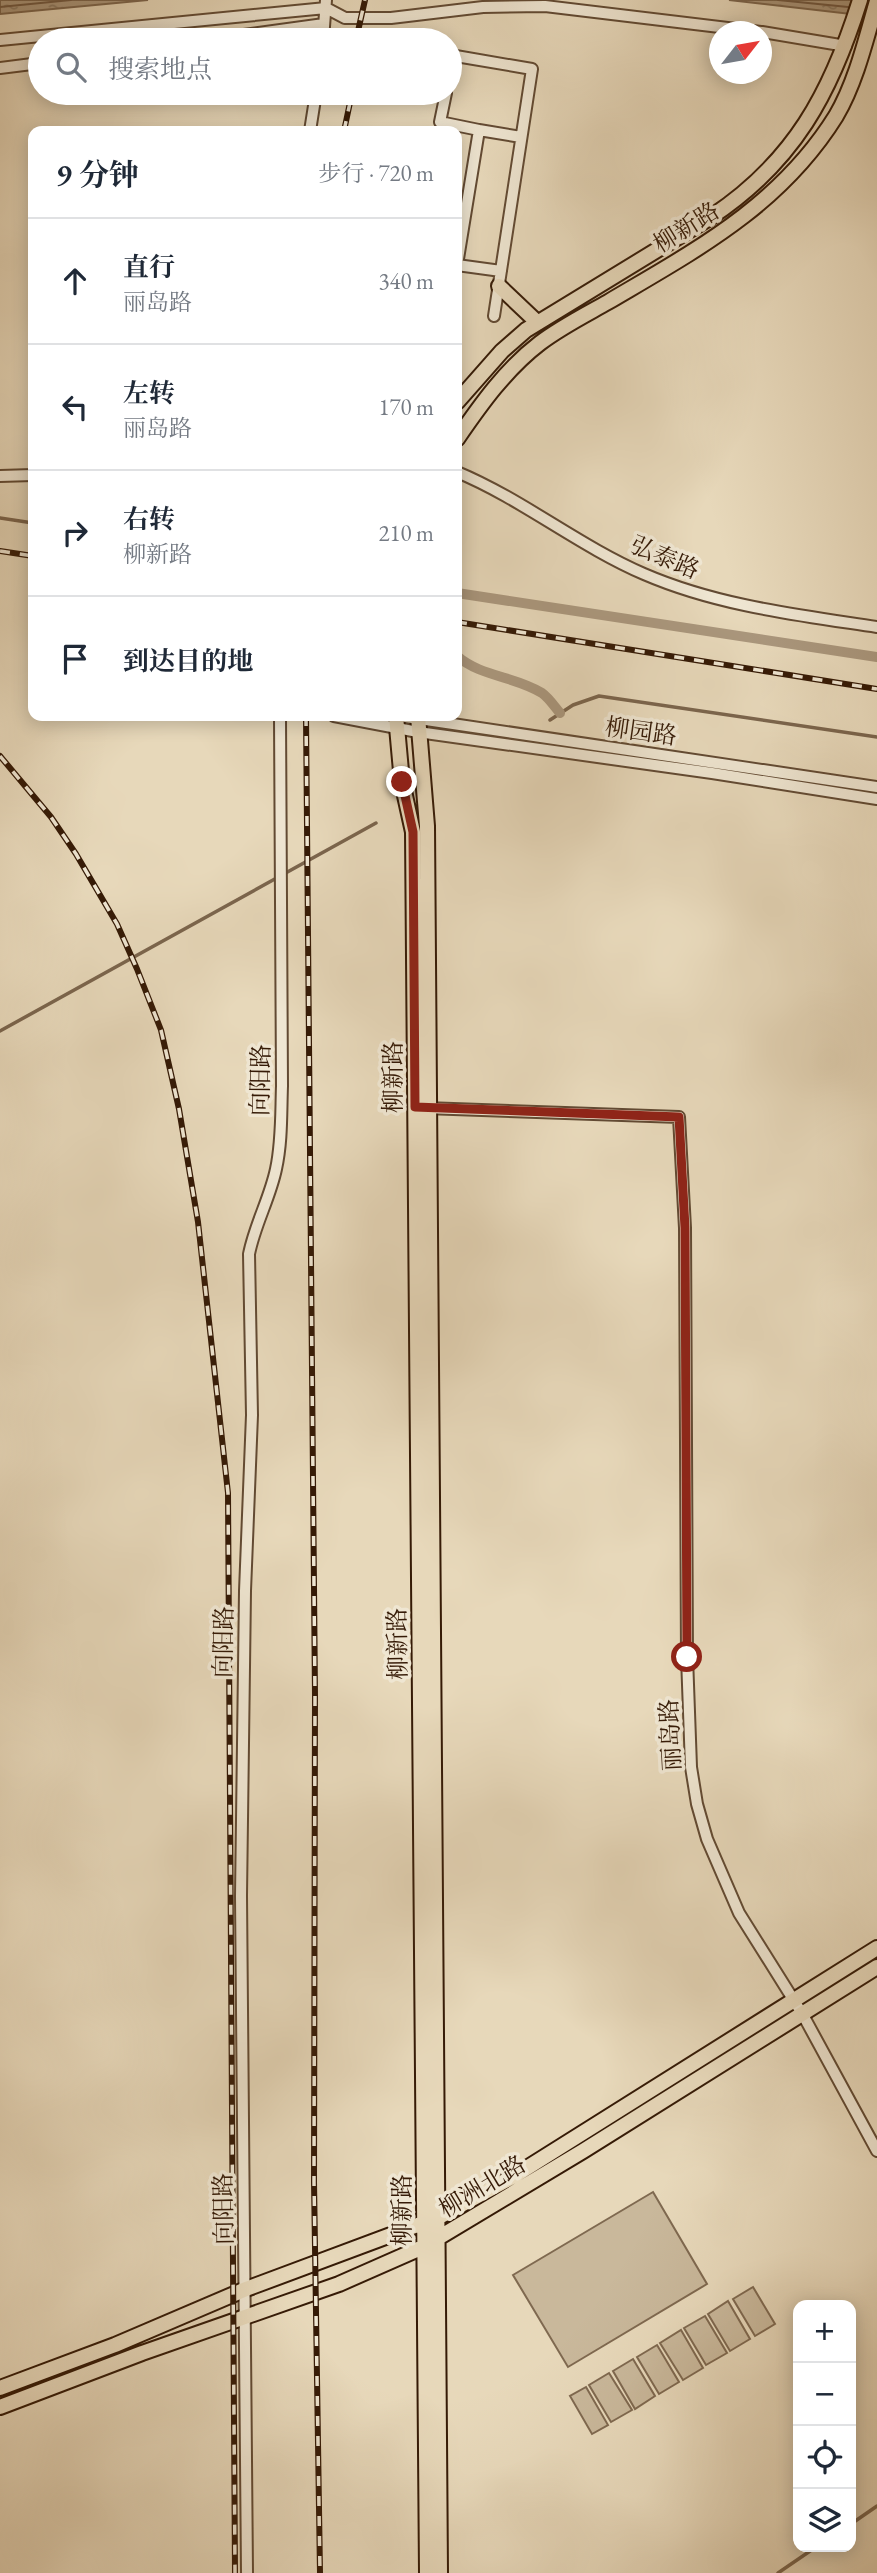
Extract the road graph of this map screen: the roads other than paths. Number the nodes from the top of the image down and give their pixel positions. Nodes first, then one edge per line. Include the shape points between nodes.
1 (860, 0) edge
2 (877, 1) edge
3 (326, 4) edge
4 (324, 24) junction
5 (709, 26) edge
6 (109, 28) edge
7 (294, 28) edge
8 (324, 28) edge
9 (772, 34) edge
10 (28, 37) edge
11 (0, 40) edge
12 (846, 46) junction
13 (870, 47) edge
14 (462, 57) edge
15 (28, 64) edge
16 (0, 68) edge
17 (314, 105) edge
18 (444, 105) edge
19 (311, 126) edge
20 (439, 126) edge
21 (462, 129) edge
22 (479, 130) junction
23 (521, 137) junction
24 (462, 235) edge
25 (462, 268) edge
26 (500, 279) junction
27 (494, 316) dead end
28 (538, 323) junction
29 (462, 396) edge
30 (462, 432) edge
31 (28, 475) edge
32 (462, 475) edge
33 (0, 476) edge
34 (877, 627) edge
35 (280, 721) edge
36 (397, 721) edge
37 (418, 722) edge
38 (877, 787) edge
39 (877, 799) edge
40 (422, 1108) junction
41 (877, 1948) edge
42 (877, 1967) edge
43 (793, 2001) junction
44 (803, 2015) junction
45 (877, 2151) edge
46 (432, 2220) junction
47 (438, 2240) junction
48 (424, 2247) junction
49 (246, 2289) junction
50 (245, 2317) junction
51 (0, 2388) edge
52 (0, 2407) edge
53 (247, 2573) edge
54 (427, 2573) edge
55 (440, 2573) edge

1 - 12 main road, 柳新路
2 - 13 main road, 柳新路
3 - 4 street
3 - 5 street via 345,18 483,6 545,6
3 - 6 street
4 - 7 street
4 - 8 street
9 - 12 street
10 - 11 street
12 - 28 main road, 柳新路 via 801,131 749,189
13 - 30 main road, 柳新路 via 837,114 779,187 732,226 541,342 499,382
14 - 23 street via 531,69
15 - 16 street
17 - 19 street
18 - 20 street
21 - 22 street
22 - 23 street
22 - 24 street
23 - 26 street
25 - 26 street
26 - 27 street
26 - 28 main road
28 - 29 main road, 柳新路 via 502,351
31 - 33 street
32 - 34 street, 弘泰路 via 641,573 693,593
35 - 49 street, 向阳路 via 280,1137 276,1169 249,1254 252,1415 241,1896
36 - 40 main road, 柳新路 via 402,782 413,832
37 - 38 street, 柳园路
37 - 39 street, 柳园路
37 - 40 main road, 柳新路 via 427,826
40 - 43 street, 丽岛路 via 679,1117 685,1228 691,1767 707,1839 725,1882
40 - 46 main road, 柳新路
41 - 43 main road, 柳洲北路
42 - 44 main road, 柳洲北路
43 - 44 street, 丽岛路
43 - 46 main road, 柳洲北路 via 514,2176
44 - 45 street, 丽岛路
44 - 47 main road, 柳洲北路
46 - 47 main road, 柳新路
46 - 48 main road, 柳新路
46 - 49 main road, 柳洲北路
47 - 48 main road, 柳洲北路
47 - 55 main road, 柳新路
48 - 50 main road, 柳洲北路 via 339,2284
48 - 54 main road, 柳新路
49 - 50 street, 向阳路
49 - 51 main road, 柳洲北路
50 - 52 main road, 柳洲北路
50 - 53 street, 向阳路

